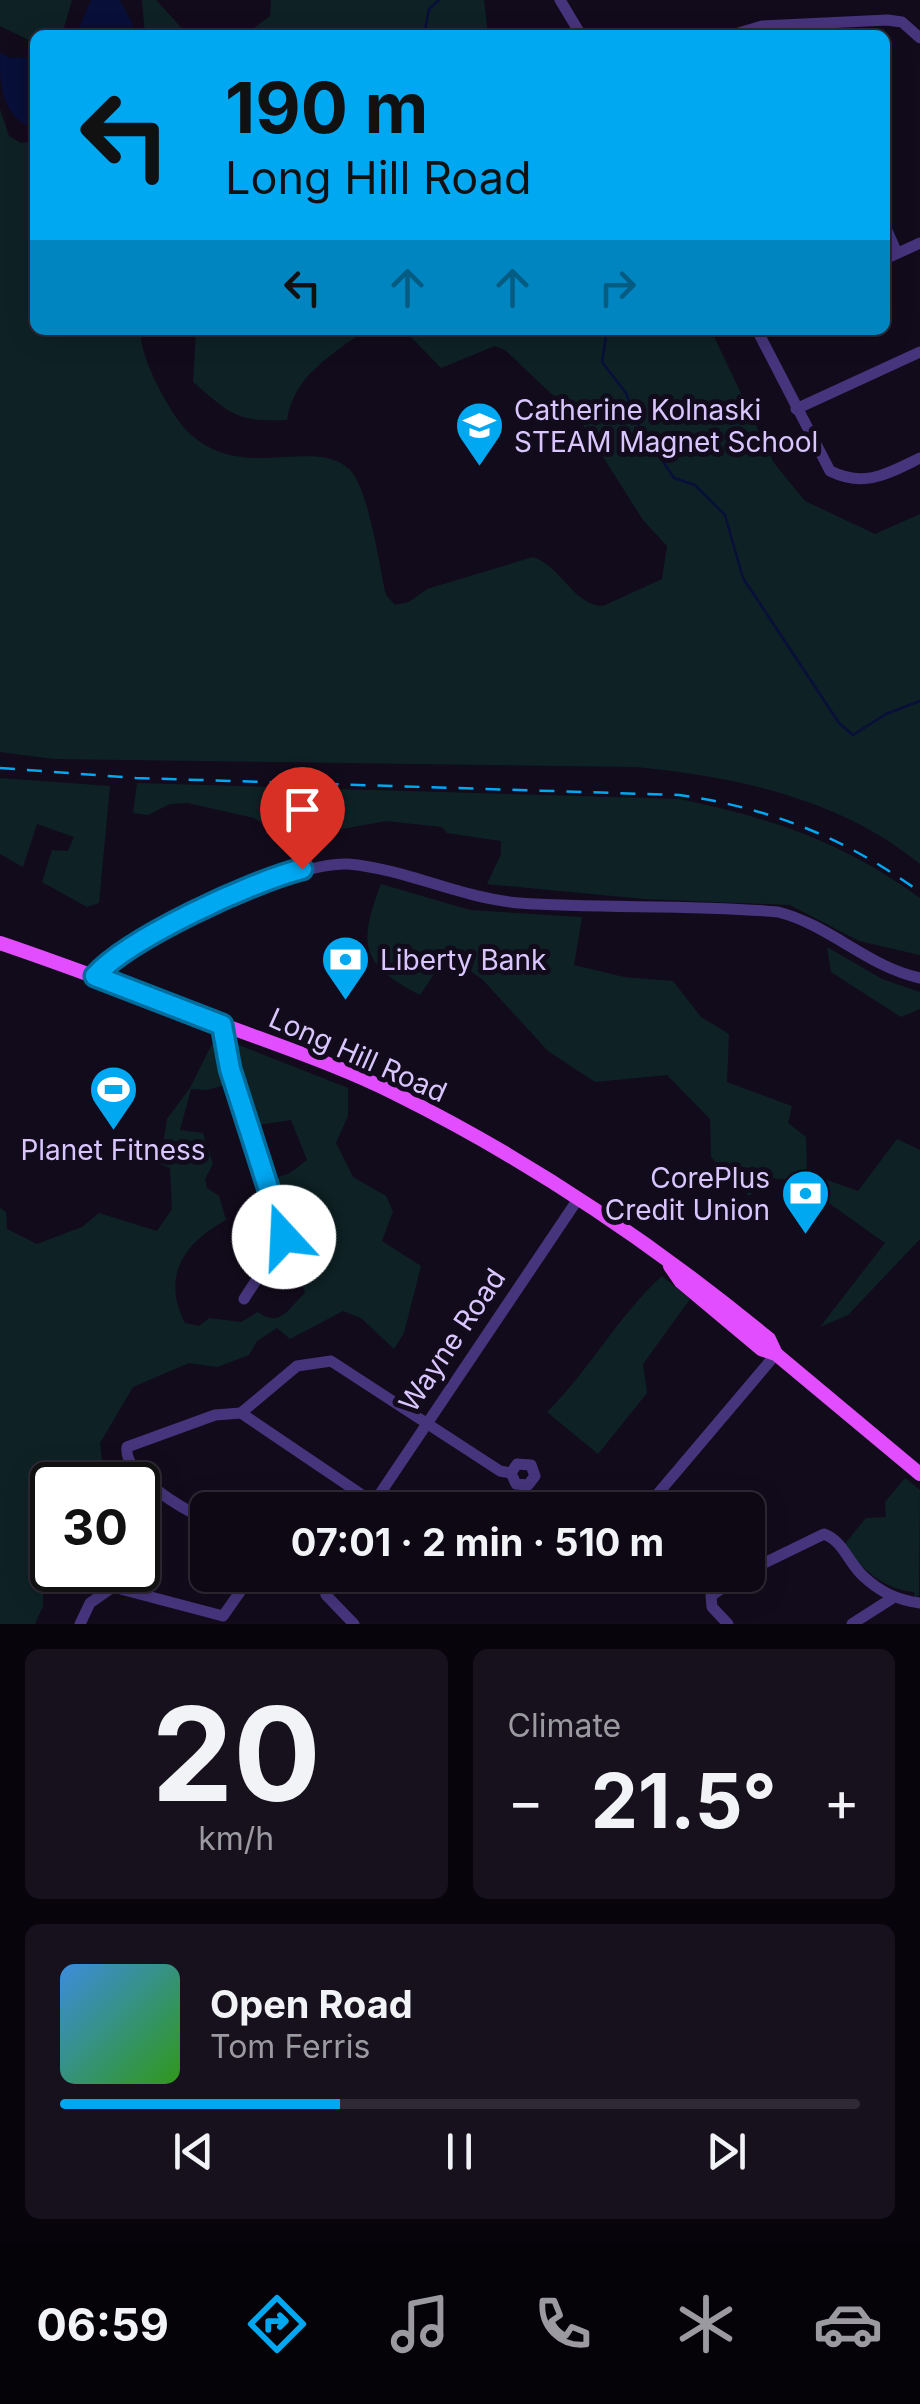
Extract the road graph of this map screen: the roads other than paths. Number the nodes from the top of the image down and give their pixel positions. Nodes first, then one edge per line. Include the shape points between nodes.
1 (560, 0) edge
2 (798, 29) edge
3 (578, 30) edge
4 (749, 30) edge
5 (920, 38) edge
6 (920, 243) edge
7 (891, 256) edge
8 (759, 335) edge
9 (920, 352) edge
10 (796, 410) junction
11 (920, 458) edge
12 (0, 944) edge
13 (95, 976) junction
14 (920, 978) edge
15 (222, 1025) junction
16 (578, 1199) junction
17 (244, 1300) dead end
18 (776, 1354) junction
19 (241, 1414) junction
20 (426, 1422) junction
21 (511, 1473) dead end
22 (920, 1474) edge
23 (352, 1492) edge
24 (381, 1492) edge
25 (659, 1492) edge
26 (190, 1510) edge
27 (765, 1563) edge
28 (240, 1592) edge
29 (325, 1592) edge
30 (717, 1592) edge
31 (890, 1598) junction
32 (920, 1603) edge
33 (80, 1624) edge
34 (354, 1624) edge
35 (728, 1624) edge
36 (852, 1624) edge

1 - 3 street
2 - 4 street
2 - 5 street via 887,20 902,22
6 - 7 street
8 - 10 street
9 - 10 street
10 - 11 street via 818,455 846,479 873,480
12 - 13 main road, Long Hill Road
13 - 14 street via 164,929 293,872 333,864 505,902 778,912
13 - 15 main road, Long Hill Road
15 - 16 main road, Long Hill Road via 394,1093
15 - 17 street via 284,1237
16 - 18 main road, Long Hill Road via 670,1265 761,1349
16 - 20 street, Wayne Road
18 - 22 main road, Long Hill Road
18 - 25 street
19 - 20 street via 286,1373 320,1359 340,1365
19 - 23 street
19 - 26 street via 154,1434 126,1451 163,1495
20 - 21 street
20 - 24 street, Wayne Road
27 - 31 street via 824,1534
28 - 33 street via 223,1616 113,1587 90,1603
29 - 34 street
30 - 35 street via 712,1607
31 - 32 street
31 - 36 street

